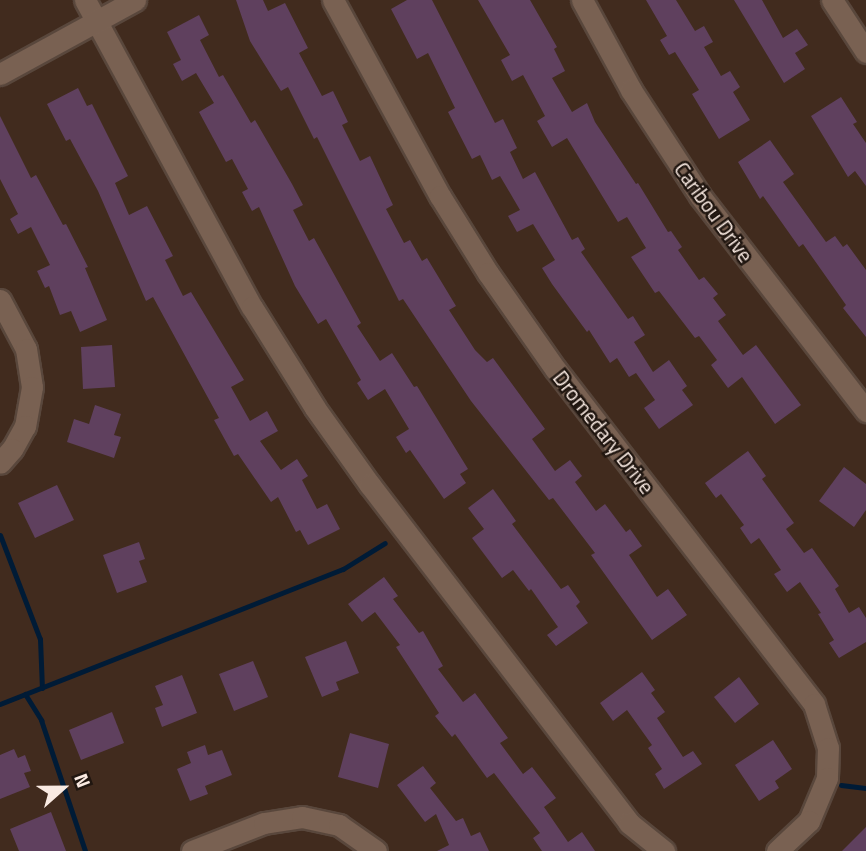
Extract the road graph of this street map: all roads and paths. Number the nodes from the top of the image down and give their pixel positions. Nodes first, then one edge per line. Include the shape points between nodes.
1 (85, 0) edge
2 (135, 0) edge
3 (332, 0) edge
4 (582, 0) edge
5 (832, 0) edge
6 (97, 21) junction
7 (866, 52) edge
8 (0, 74) edge
9 (0, 300) edge
10 (866, 411) edge
11 (0, 463) edge
12 (192, 851) edge
13 (376, 851) edge
14 (664, 851) edge
15 (777, 851) edge

1 - 6 street
2 - 6 street
3 - 15 street, Dromedary Drive via 488,273 556,370 814,704 828,748 827,778 809,821
4 - 10 street, Caribou Drive via 631,90 700,196
5 - 7 street
6 - 8 street
6 - 14 street via 252,307 315,408 629,823
9 - 11 street via 26,349 32,387 25,426
12 - 13 street via 264,822 302,817 339,825

